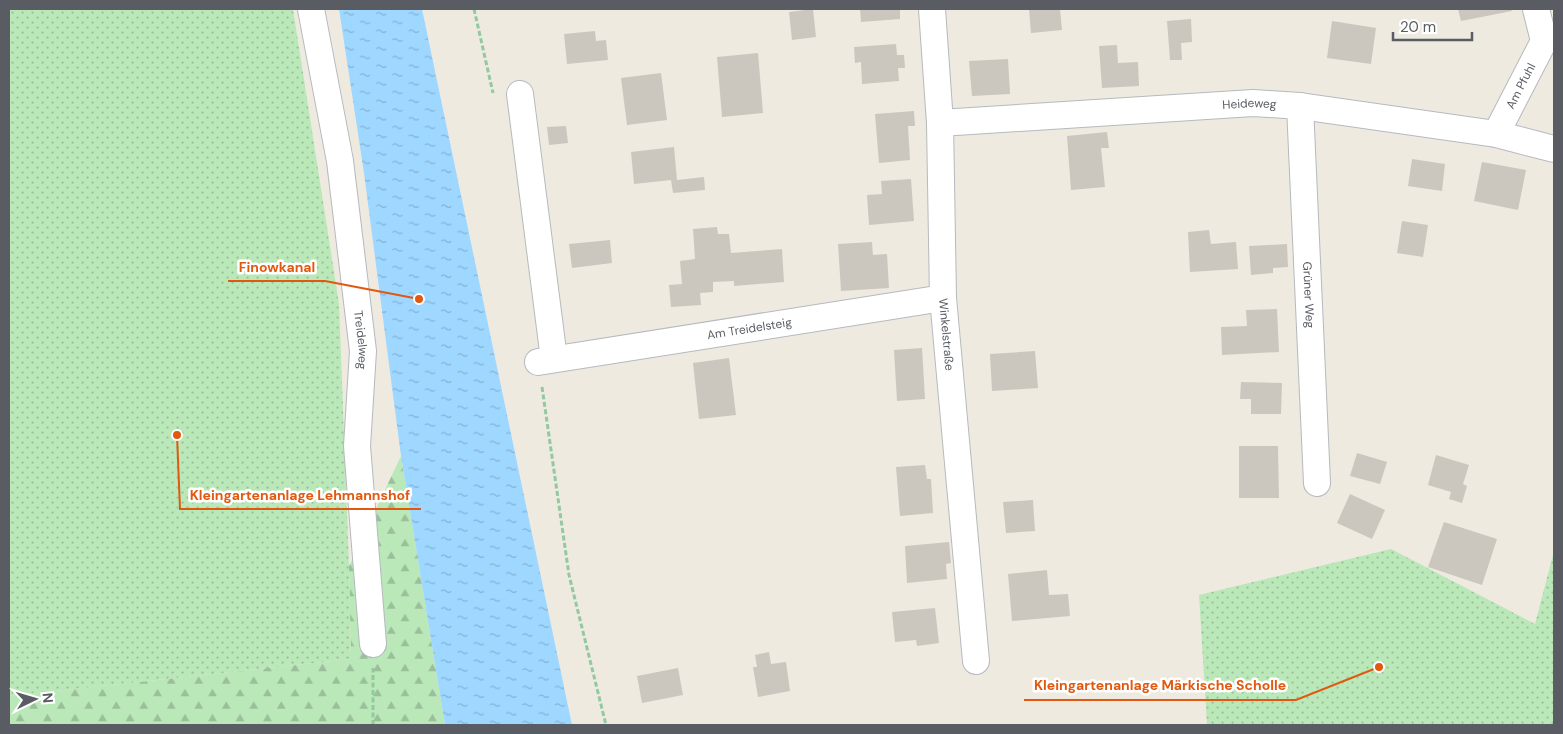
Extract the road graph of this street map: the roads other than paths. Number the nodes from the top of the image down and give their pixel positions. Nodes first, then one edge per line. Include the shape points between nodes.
1 (311, 9) edge
2 (932, 9) edge
3 (1536, 9) edge
4 (520, 94) dead end
5 (1300, 106) junction
6 (940, 123) junction
7 (1496, 134) junction
8 (1554, 149) edge
9 (943, 298) junction
10 (1317, 483) dead end
11 (373, 644) road end
12 (976, 661) dead end

1 - 11 street, Treidelweg via 340,161 363,351 357,446
2 - 6 street, Winkelstraße
3 - 7 street, Am Pfuhl via 1544,41
4 - 9 street, Am Treidelsteig via 546,360
5 - 6 street, Heideweg via 1253,103
5 - 7 street, Heideweg
5 - 10 street, Grüner Weg
6 - 9 street, Winkelstraße
7 - 8 street, Heideweg
9 - 12 street, Winkelstraße

